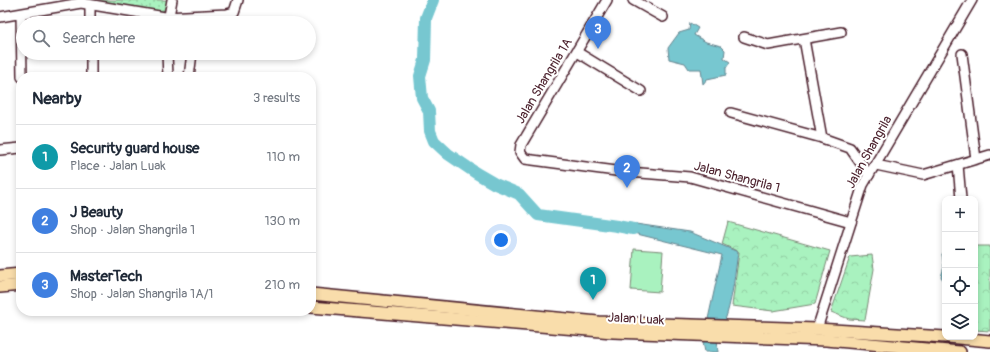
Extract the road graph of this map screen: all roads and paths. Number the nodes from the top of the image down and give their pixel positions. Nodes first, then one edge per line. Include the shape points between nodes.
1 (172, 0) edge
2 (238, 0) edge
3 (606, 0) edge
4 (633, 0) edge
5 (972, 0) edge
6 (90, 6) junction
7 (21, 14) joint
8 (90, 16) edge
9 (149, 16) edge
10 (168, 16) edge
11 (215, 16) edge
12 (0, 17) edge
13 (663, 17) dead end
14 (841, 32) dead end
15 (744, 37) dead end
16 (804, 39) junction
17 (577, 52) junction
18 (962, 54) dead end
19 (22, 60) edge
20 (91, 60) edge
21 (167, 60) edge
22 (191, 60) edge
23 (22, 72) edge
24 (91, 72) edge
25 (168, 72) edge
26 (190, 72) edge
27 (641, 91) dead end
28 (731, 113) dead end
29 (822, 138) junction
30 (16, 148) edge
31 (0, 150) edge
32 (521, 155) joint
33 (990, 155) edge
34 (976, 159) junction
35 (876, 165) junction
36 (958, 165) junction
37 (869, 175) junction
38 (961, 196) edge
39 (851, 222) junction
40 (16, 274) edge
41 (0, 276) edge
42 (16, 285) edge
43 (0, 287) edge
44 (316, 294) edge
45 (316, 307) edge
46 (817, 329) junction
47 (687, 331) junction
48 (735, 332) junction
49 (942, 337) edge
50 (978, 340) edge
51 (990, 341) edge
52 (960, 352) edge

1 - 10 street
2 - 11 street via 234,12
3 - 17 street, Jalan Shangrila 1A
4 - 13 street
5 - 35 street, Jalan Shangrila
6 - 7 street via 81,3
6 - 8 street
6 - 9 street
7 - 12 street
14 - 16 street
15 - 16 street via 768,45
16 - 29 street
17 - 27 street
17 - 32 street, Jalan Shangrila 1A via 521,145
18 - 34 street
19 - 23 street
20 - 24 street
21 - 25 street
22 - 26 street
28 - 29 street
29 - 37 street via 850,148
30 - 31 street
32 - 39 street, Jalan Shangrila 1 via 525,159 616,171 690,177
33 - 34 street
34 - 36 street
35 - 36 street via 923,175
35 - 37 street, Jalan Shangrila
36 - 38 street
37 - 39 street, Jalan Shangrila via 861,190
39 - 46 street, Jalan Shangrila
40 - 41 main road
42 - 43 main road
44 - 47 main road, Jalan Luak
45 - 47 main road, Jalan Luak via 613,332
46 - 48 main road, Jalan Luak
46 - 49 main road, Jalan Luak
47 - 48 main road, Jalan Luak
48 - 52 main road, Jalan Luak
50 - 51 main road, Jalan Luak

